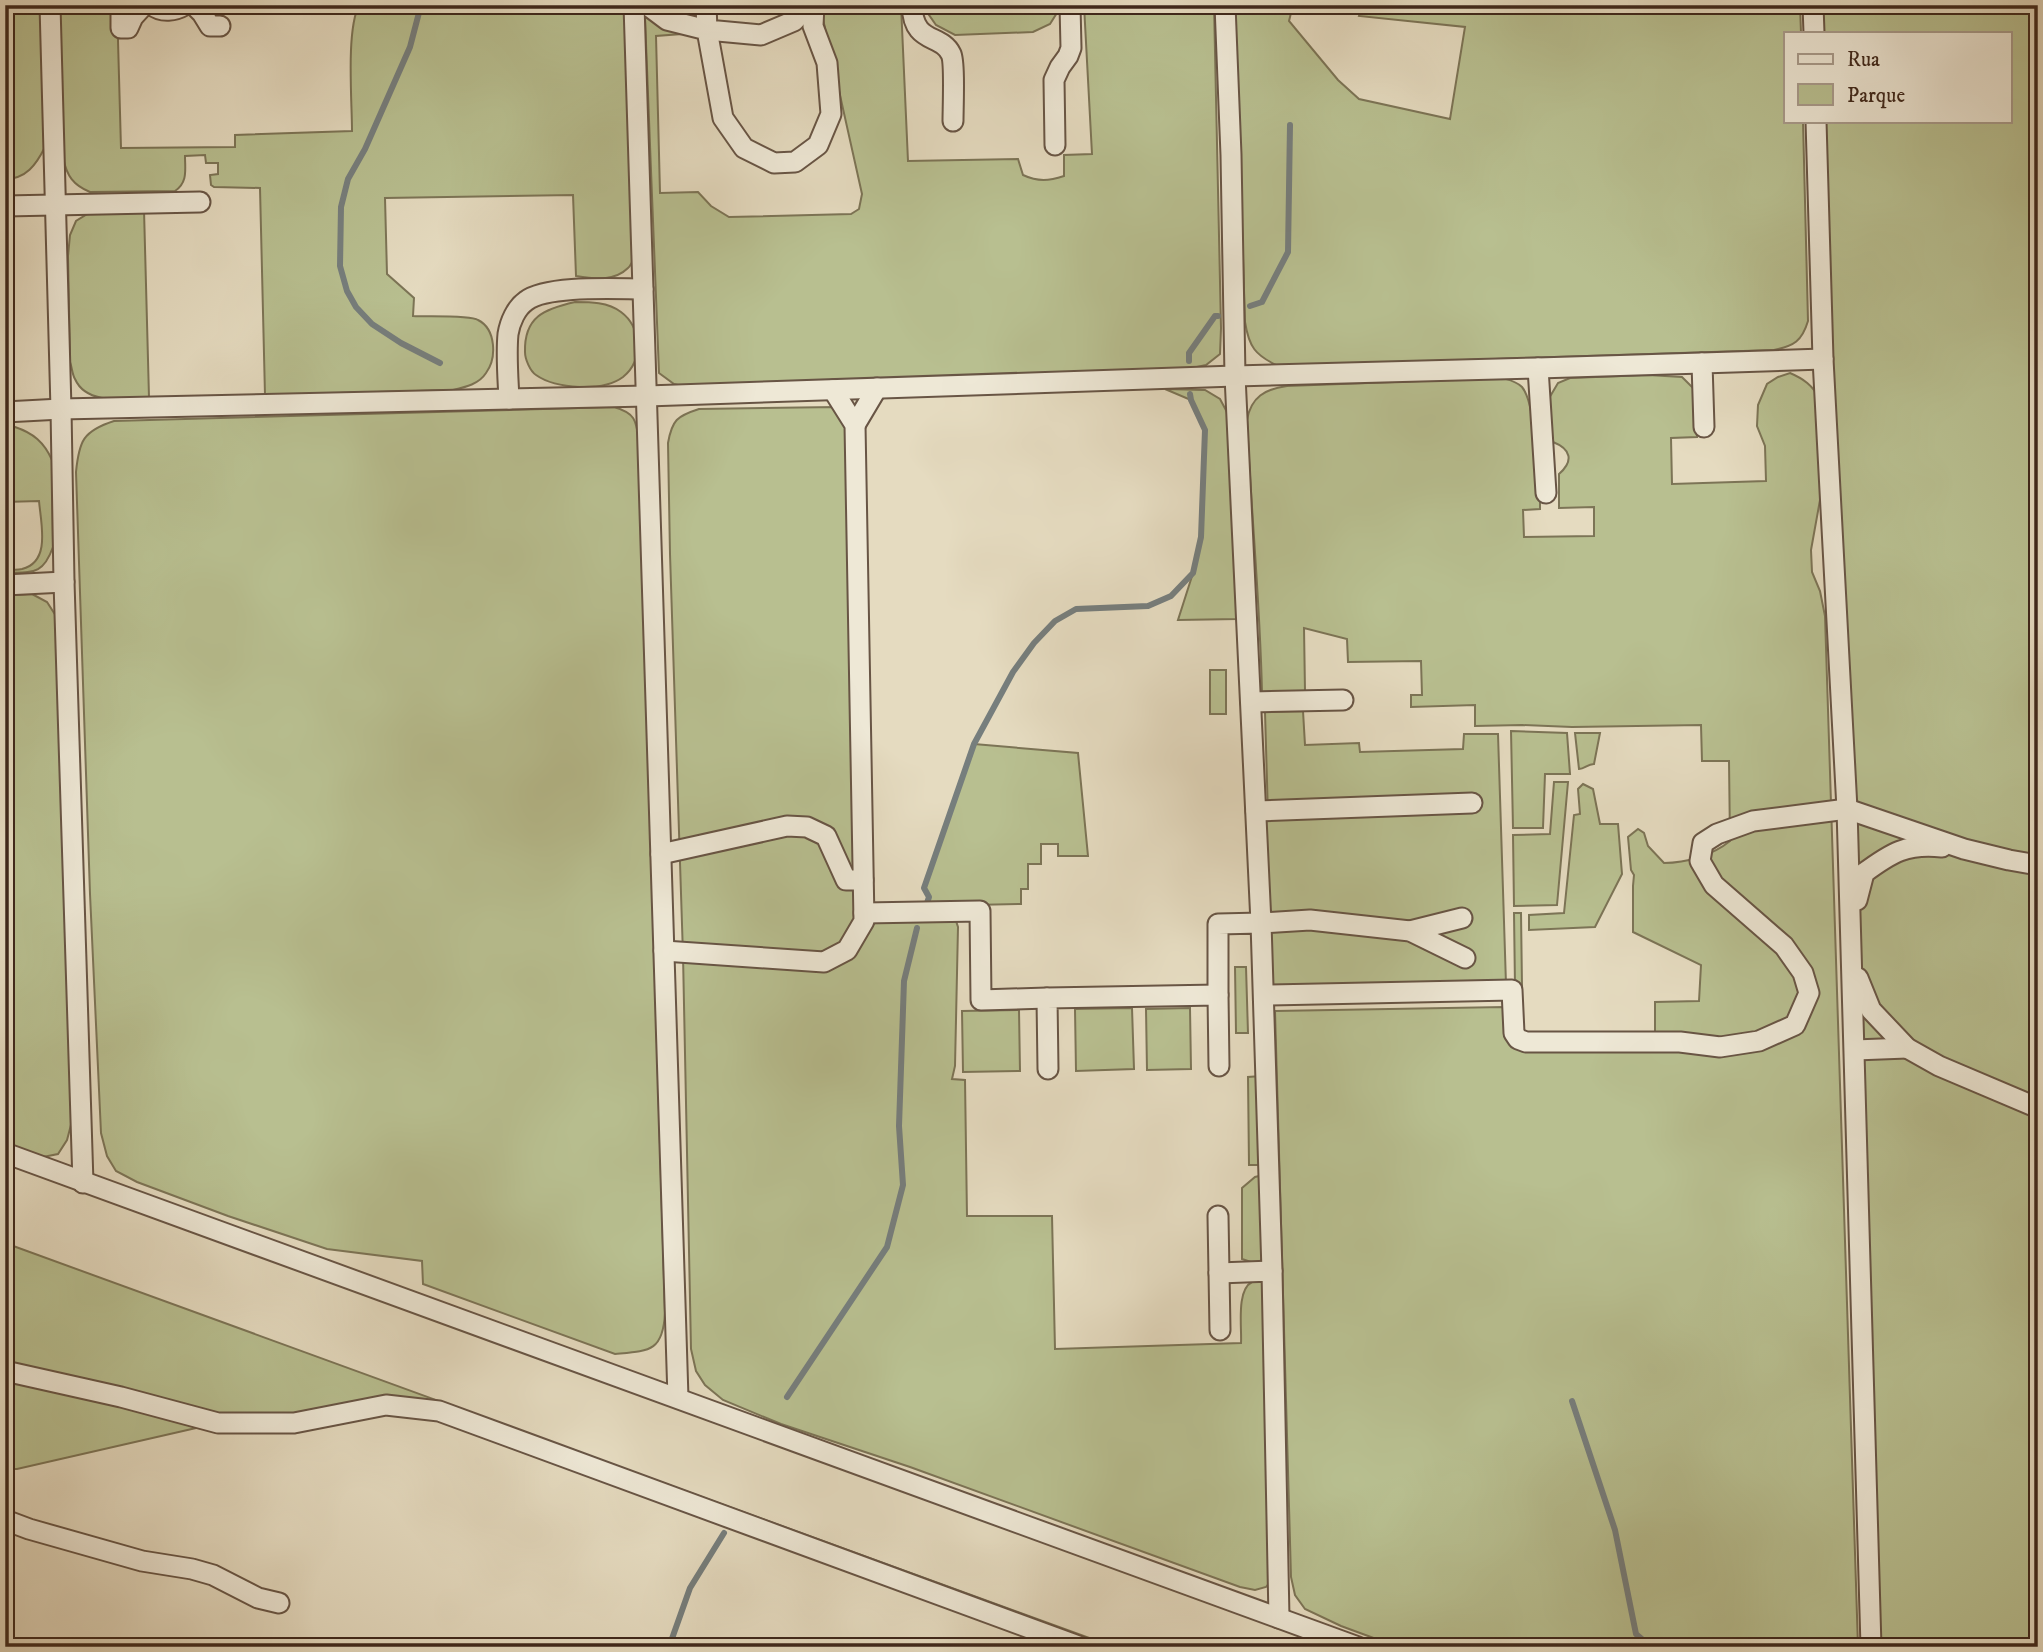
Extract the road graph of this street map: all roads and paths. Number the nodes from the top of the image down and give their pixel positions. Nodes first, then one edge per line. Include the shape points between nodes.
1 (50, 5) edge
2 (121, 5) edge
3 (144, 5) edge
4 (194, 5) edge
5 (634, 5) edge
6 (647, 5) edge
7 (706, 5) edge
8 (811, 5) edge
9 (912, 5) edge
10 (1070, 5) edge
11 (1225, 5) edge
12 (1813, 5) edge
13 (220, 26) dead end
14 (707, 30) junction
15 (1814, 32) edge
16 (953, 121) dead end
17 (1816, 122) edge
18 (1055, 145) dead end
19 (200, 202) dead end
20 (56, 205) junction
21 (5, 206) edge
22 (643, 289) junction
23 (1824, 359) junction
24 (1702, 363) junction
25 (1538, 368) junction
26 (1235, 376) junction
27 (877, 388) junction
28 (833, 390) junction
29 (647, 396) junction
30 (509, 399) junction
31 (61, 409) junction
32 (5, 412) edge
33 (855, 425) junction
34 (1704, 427) dead end
35 (1546, 493) dead end
36 (64, 582) junction
37 (5, 585) edge
38 (1343, 700) dead end
39 (1251, 702) junction
40 (1472, 803) dead end
41 (1847, 808) junction
42 (1256, 811) junction
43 (1964, 849) junction
44 (661, 854) junction
45 (2038, 865) edge
46 (863, 880) junction
47 (864, 913) junction
48 (1462, 918) dead end
49 (1261, 923) junction
50 (1409, 931) junction
51 (1852, 944) junction
52 (664, 951) junction
53 (1465, 958) dead end
54 (1218, 995) junction
55 (1264, 995) junction
56 (1047, 998) junction
57 (1907, 1048) junction
58 (1855, 1050) junction
59 (1219, 1066) dead end
60 (1048, 1069) dead end
61 (2038, 1108) edge
62 (5, 1153) edge
63 (83, 1182) junction
64 (1218, 1216) dead end
65 (1272, 1271) junction
66 (1219, 1273) junction
67 (1220, 1330) dead end
68 (5, 1371) edge
69 (678, 1398) junction
70 (5, 1520) edge
71 (279, 1603) dead end
72 (1279, 1618) junction
73 (1081, 1647) edge
74 (1358, 1647) edge
75 (1871, 1647) edge

1 - 20 lane
2 - 3 lane via 121,29 128,29
4 - 13 lane via 210,26
5 - 22 lane
6 - 14 lane via 667,20
7 - 14 lane
8 - 14 lane via 794,21 761,35
8 - 14 lane via 813,26 827,63 831,114 818,145 795,162 774,163 744,148 723,118
9 - 16 lane via 916,26 952,55
10 - 18 lane via 1071,48 1055,80
11 - 26 lane
12 - 15 lane
17 - 23 lane
19 - 20 lane
20 - 21 lane
20 - 31 lane
22 - 29 lane
22 - 30 lane via 571,290 526,300 508,332
23 - 24 lane
23 - 41 lane
24 - 25 lane
24 - 34 lane
25 - 26 lane
25 - 35 lane
26 - 27 lane
26 - 39 lane
27 - 28 lane
27 - 33 lane
28 - 29 lane
28 - 33 lane
29 - 30 lane
29 - 44 lane
30 - 31 lane
31 - 32 lane
31 - 36 lane
33 - 46 lane
36 - 37 lane
36 - 63 lane
38 - 39 lane
39 - 42 lane
40 - 42 lane
41 - 43 lane
41 - 51 lane
41 - 55 lane via 1753,821 1703,843 1700,861 1714,885 1784,946 1803,973 1810,993 1795,1025 1759,1041 1720,1047 1680,1042 1526,1042 1514,1033 1512,990
42 - 49 lane
43 - 45 lane
43 - 51 lane via 1922,845 1890,854 1864,873
44 - 46 lane via 787,826 807,827 826,836 846,880
44 - 52 lane
46 - 47 lane
47 - 52 lane via 847,950 824,962
47 - 56 lane via 980,911 981,1000
48 - 50 lane
49 - 50 lane via 1310,920
49 - 54 lane via 1218,924
49 - 55 lane
50 - 53 lane
51 - 57 lane via 1858,979 1871,1010
51 - 58 lane
52 - 69 lane
54 - 56 lane
54 - 59 lane
55 - 65 lane
56 - 60 lane
57 - 58 lane
57 - 61 lane
58 - 75 lane
62 - 63 lane
63 - 69 lane
64 - 66 lane
65 - 66 lane
65 - 72 lane
66 - 67 lane
68 - 73 lane via 218,1423 294,1423 386,1405 439,1411
69 - 72 lane
70 - 71 lane via 142,1561 213,1575 258,1598
72 - 74 lane

